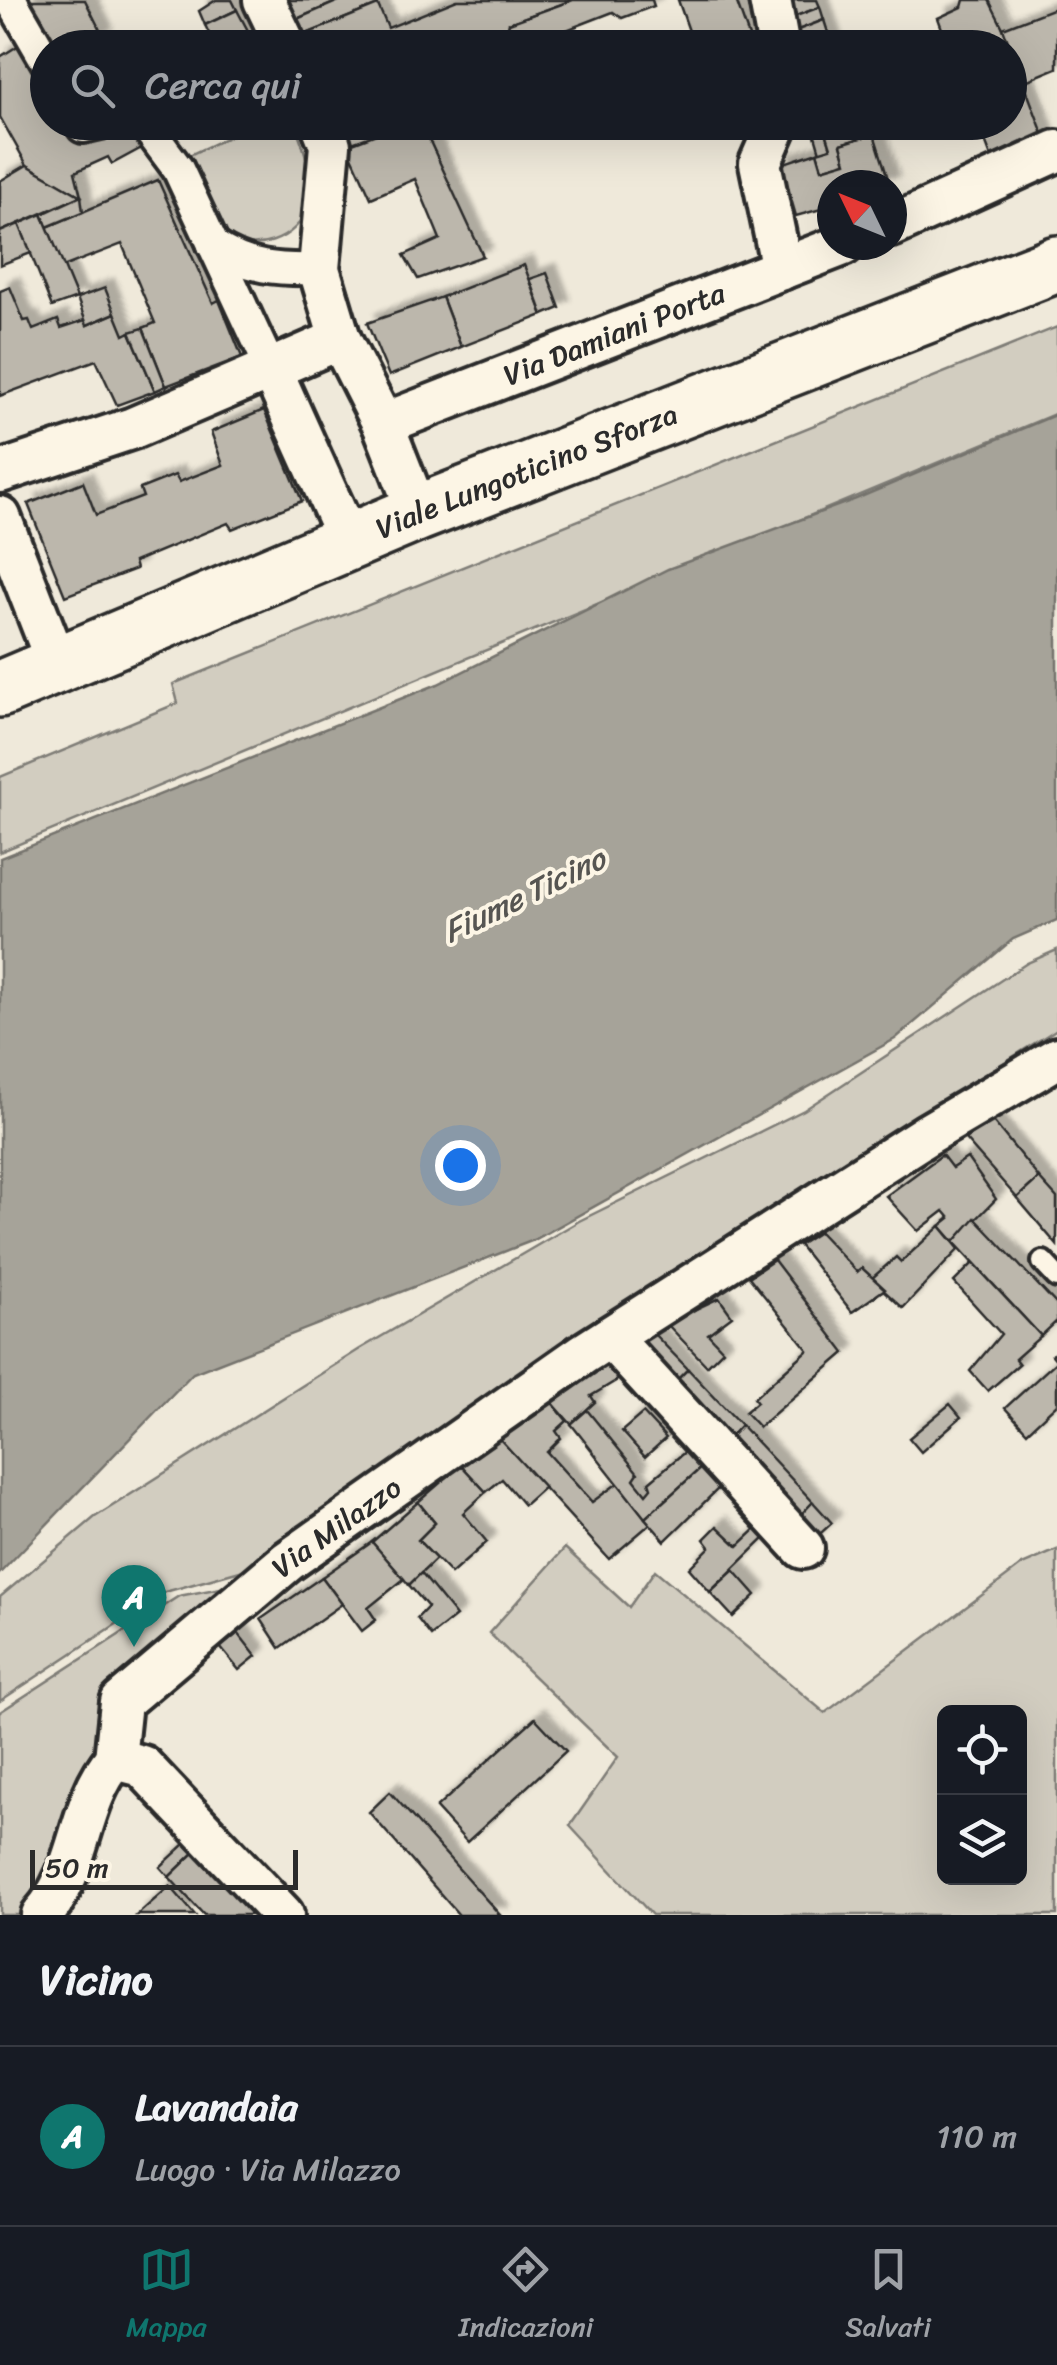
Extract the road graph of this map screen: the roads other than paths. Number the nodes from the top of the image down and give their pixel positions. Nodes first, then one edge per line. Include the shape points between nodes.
1 (11, 0) edge
2 (264, 0) edge
3 (770, 0) edge
4 (278, 30) edge
5 (776, 30) edge
6 (30, 33) edge
7 (156, 140) edge
8 (328, 140) edge
9 (770, 140) edge
10 (1057, 151) edge
11 (907, 219) edge
12 (214, 245) junction
13 (817, 255) edge
14 (1057, 264) edge
15 (319, 269) junction
16 (782, 269) junction
17 (340, 338) junction
18 (271, 369) junction
19 (384, 424) junction
20 (0, 472) edge
21 (418, 513) junction
22 (0, 517) edge
23 (349, 542) junction
24 (58, 666) junction
25 (0, 689) edge
26 (1057, 1058) edge
27 (610, 1336) junction
28 (803, 1548) dead end
29 (115, 1759) junction
30 (42, 1915) edge
31 (283, 1915) edge

1 - 6 street
2 - 4 street
3 - 5 street
7 - 12 street
8 - 15 street
9 - 16 street via 760,163
10 - 11 street
12 - 15 street via 239,263
12 - 18 street
13 - 16 street, Via Damiani Porta
14 - 21 main road, Viale Lungoticino Sforza
15 - 17 street
16 - 19 street, Via Damiani Porta
17 - 18 street
17 - 19 street
18 - 20 street via 133,428
18 - 23 street
19 - 21 street
21 - 23 main road, Viale Lungoticino Sforza
22 - 24 street
23 - 24 main road, Viale Lungoticino Sforza
24 - 25 main road, Viale Lungoticino Sforza
26 - 27 street, Via Milazzo
27 - 28 street
27 - 29 street, Via Milazzo via 288,1561 121,1702
29 - 30 street via 96,1781 79,1845
29 - 31 street via 142,1766

